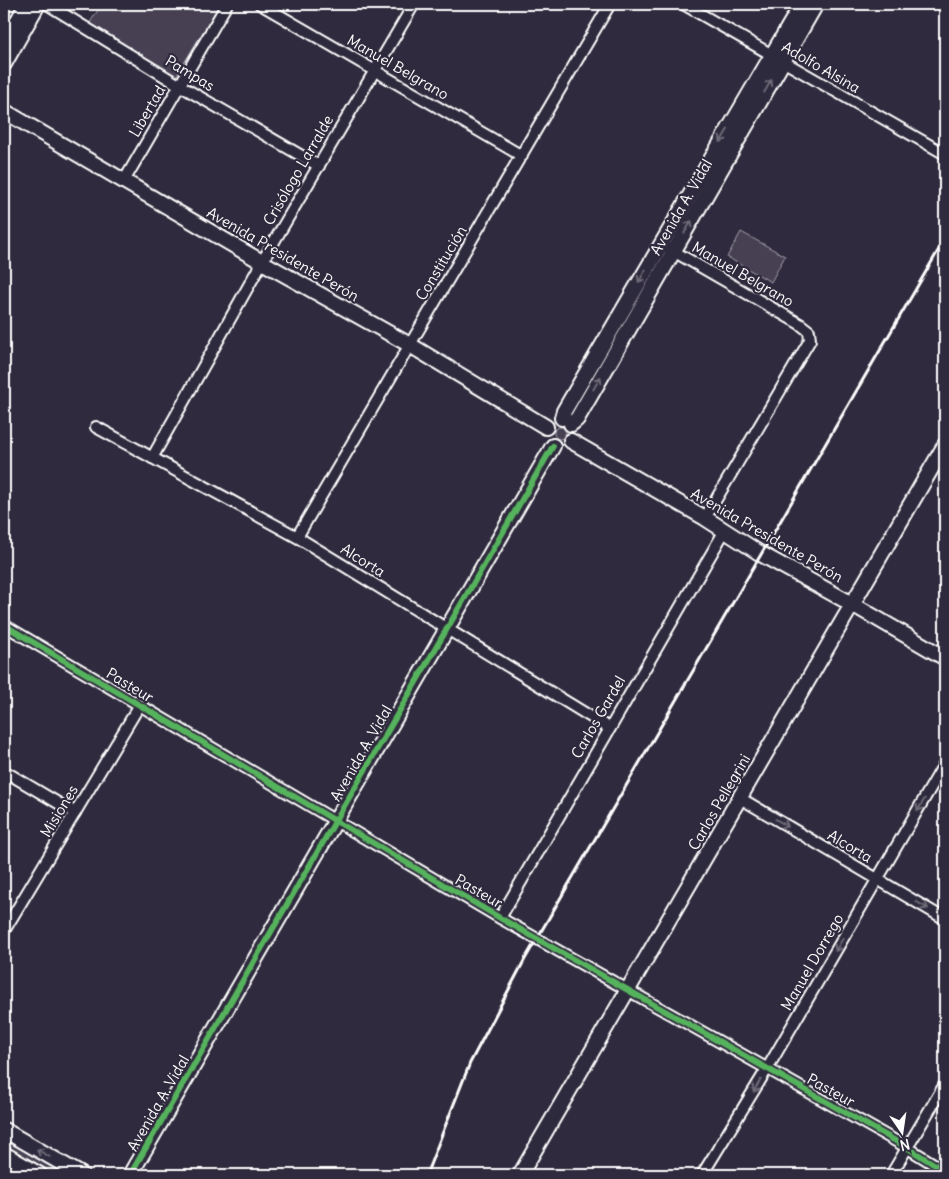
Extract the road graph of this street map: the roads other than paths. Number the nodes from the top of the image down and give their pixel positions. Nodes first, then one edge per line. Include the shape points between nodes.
1 (27, 4) edge
2 (38, 4) edge
3 (47, 4) edge
4 (227, 4) edge
5 (260, 4) edge
6 (414, 4) edge
7 (610, 4) edge
8 (683, 4) edge
9 (802, 4) edge
10 (816, 4) edge
11 (4, 45) edge
12 (777, 59) junction
13 (4, 64) edge
14 (374, 70) junction
15 (180, 85) junction
16 (4, 111) edge
17 (944, 152) edge
18 (522, 156) junction
19 (319, 166) junction
20 (124, 181) junction
21 (660, 244) junction
22 (674, 252) junction
23 (262, 262) junction
24 (410, 344) junction
25 (566, 421) junction
26 (96, 427) dead end
27 (546, 427) junction
28 (571, 441) junction
29 (945, 445) edge
30 (553, 446) junction
31 (152, 458) junction
32 (705, 518) junction
33 (724, 532) junction
34 (297, 538) junction
35 (852, 604) junction
36 (4, 625) edge
37 (447, 630) junction
38 (945, 658) edge
39 (139, 706) junction
40 (609, 728) junction
41 (945, 763) edge
42 (4, 771) edge
43 (740, 798) junction
44 (75, 813) junction
45 (336, 822) junction
46 (877, 880) junction
47 (8, 916) edge
48 (500, 918) junction
49 (945, 919) edge
50 (4, 931) edge
51 (629, 990) junction
52 (767, 1069) junction
53 (945, 1084) edge
54 (4, 1130) edge
55 (908, 1148) junction
56 (4, 1154) edge
57 (945, 1171) edge
58 (40, 1175) edge
59 (82, 1175) edge
60 (130, 1175) edge
61 (521, 1175) edge
62 (702, 1175) edge
63 (892, 1175) edge

1 - 11 main road
2 - 13 main road
3 - 15 street, Pampas
4 - 15 street, Libertad
5 - 14 street, Manuel Belgrano
6 - 14 street, Crisólogo Larralde
7 - 18 street, Constitución
8 - 12 street, Adolfo Alsina
9 - 12 main road, Avenida A. Vidal
10 - 12 main road, Avenida A. Vidal
12 - 17 street, Adolfo Alsina
12 -> 21 main road, Avenida A. Vidal
22 -> 12 main road, Avenida A. Vidal
14 - 18 street, Manuel Belgrano
14 - 19 street, Crisólogo Larralde
15 - 19 street, Pampas
15 - 20 street, Libertad
16 - 20 main road, Avenida Presidente Perón
18 - 24 street, Constitución
19 - 23 street, Crisólogo Larralde
20 - 23 main road, Avenida Presidente Perón
21 - 22 street, Manuel Belgrano
21 -> 25 main road, Avenida A. Vidal via 564,411
25 -> 22 main road, Avenida A. Vidal via 576,419
22 - 32 street, Manuel Belgrano via 809,331 810,340
23 - 24 main road, Avenida Presidente Perón
23 - 31 street, Crisólogo Larralde
24 - 27 main road, Avenida Presidente Perón
24 - 34 street, Constitución
25 - 27 main road via 553,420
25 - 28 main road via 574,434
26 - 31 street, Alcorta
27 - 30 main road via 546,438
28 - 30 main road via 563,447
28 - 32 main road, Avenida Presidente Perón
29 - 35 main road, Carlos Pellegrini
30 - 37 main road, Avenida A. Vidal
31 - 34 street, Alcorta
32 - 33 main road, Avenida Presidente Perón
33 - 35 main road, Avenida Presidente Perón
33 - 40 street, Carlos Gardel
34 - 37 street, Alcorta
35 - 38 main road, Avenida Presidente Perón
35 - 43 main road, Carlos Pellegrini
36 - 39 street, Pasteur
37 - 40 street, Alcorta
37 - 45 main road, Avenida A. Vidal
39 - 44 street, Misiones
39 - 45 street, Pasteur
40 - 48 street, Carlos Gardel
41 -> 46 street, Manuel Dorrego
42 - 44 street
43 -> 46 street, Alcorta
43 - 51 main road, Carlos Pellegrini
44 - 47 street, Misiones
45 - 48 street, Pasteur
45 - 60 main road, Avenida A. Vidal
46 -> 49 street, Alcorta
46 -> 52 street, Manuel Dorrego
47 - 50 street, Misiones
48 - 51 street, Pasteur
51 - 52 street, Pasteur
51 - 61 main road, Carlos Pellegrini
52 - 55 street, Pasteur
52 -> 62 street, Manuel Dorrego
53 - 55 street
59 -> 54 main road
55 - 57 street, Pasteur
55 - 63 street
56 - 58 main road

